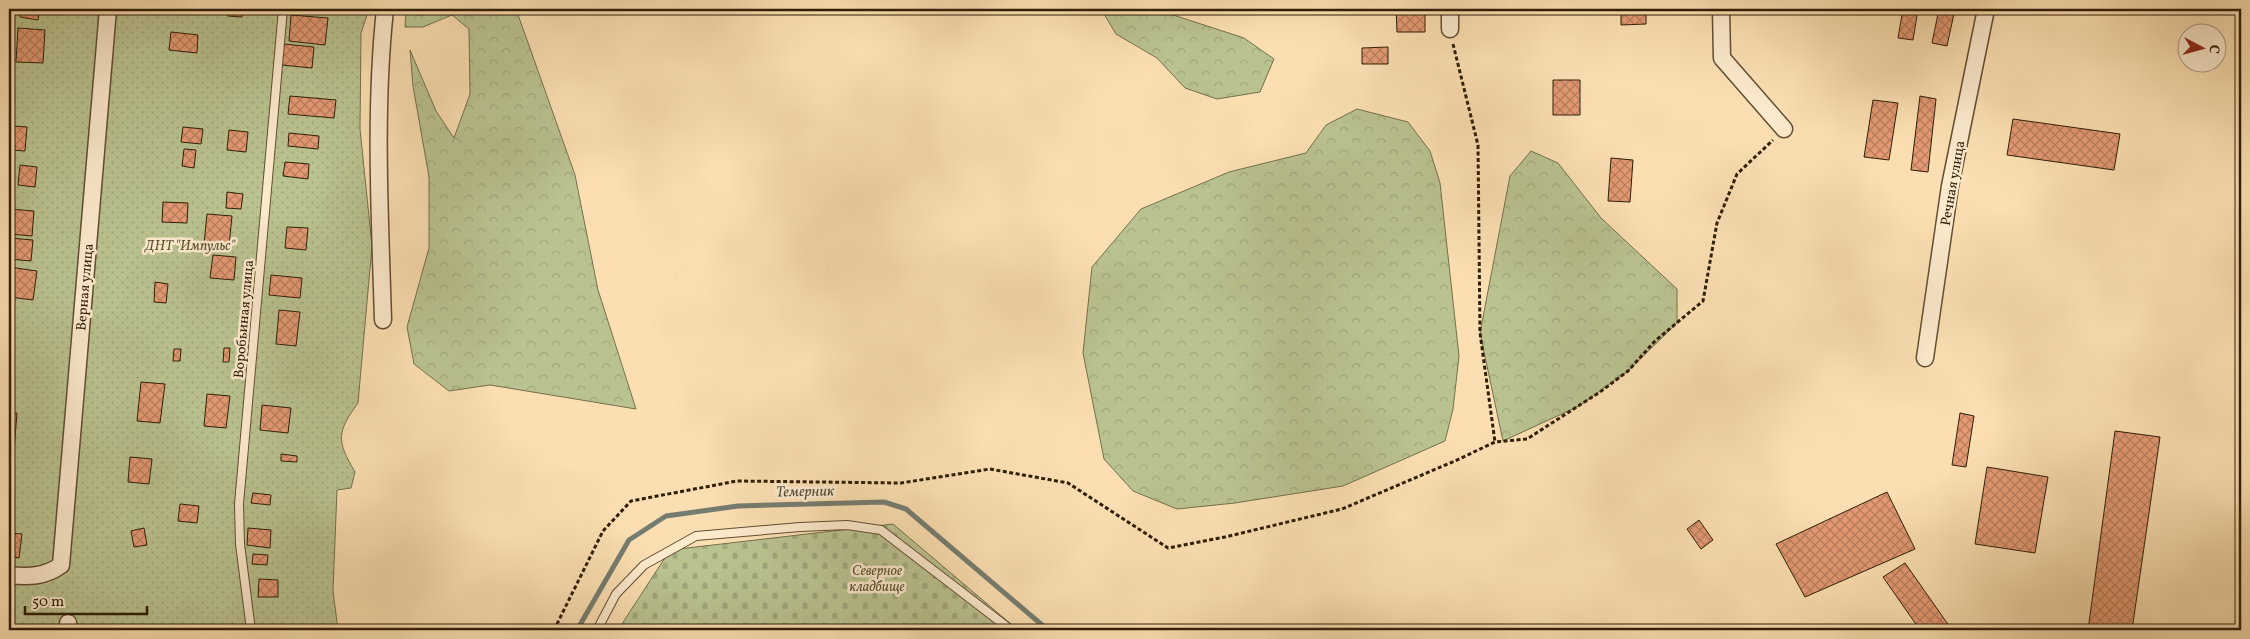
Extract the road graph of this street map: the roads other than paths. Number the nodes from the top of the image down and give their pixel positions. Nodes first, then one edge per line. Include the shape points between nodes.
1 (108, 9) edge
2 (283, 9) edge
3 (385, 9) edge
4 (1450, 9) edge
5 (1721, 9) edge
6 (1986, 9) edge
7 (1450, 28) road end
8 (1784, 129) road end
9 (383, 320) dead end
10 (1924, 358) dead end
11 (9, 575) edge
12 (251, 630) edge
13 (597, 630) edge
14 (1011, 630) edge

1 - 11 street, Верная улица via 61,565 52,572 35,577
2 - 12 lane, Воробьиная улица via 239,504 240,544
3 - 9 street via 380,52 379,204
4 - 7 street
5 - 8 street via 1722,58
6 - 10 street, Речная улица via 1950,186
13 - 14 lane via 616,594 644,565 696,536 847,526 881,530

